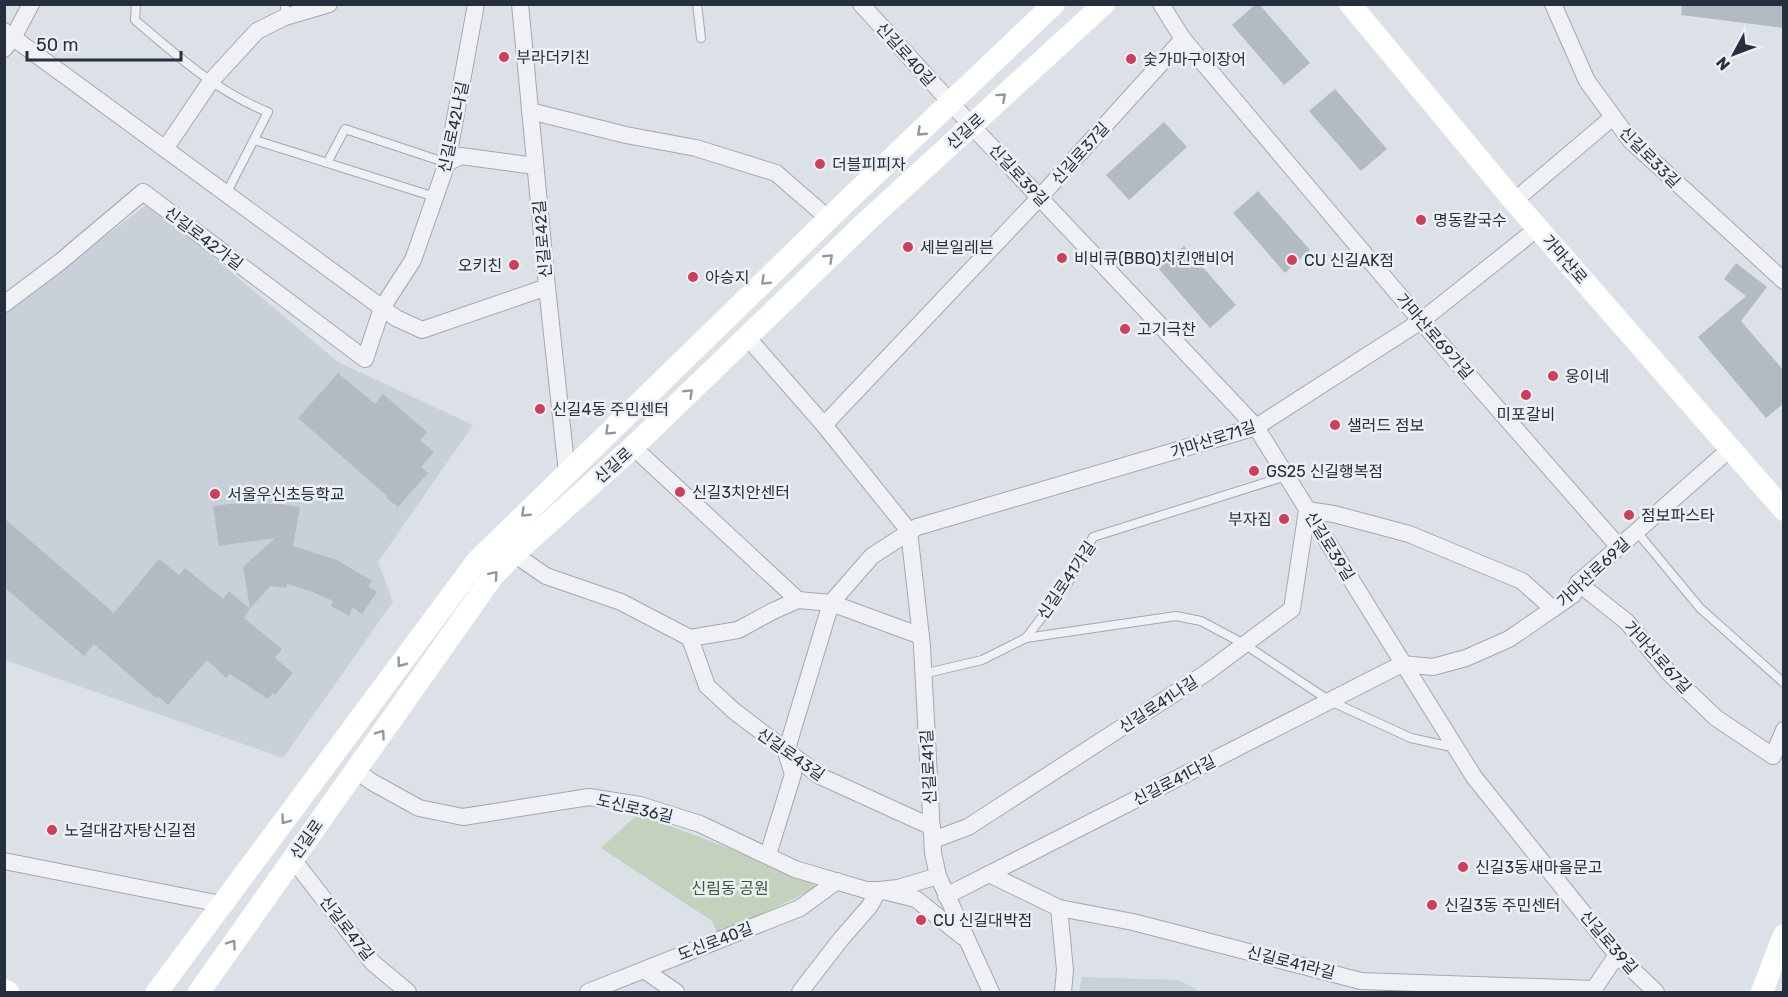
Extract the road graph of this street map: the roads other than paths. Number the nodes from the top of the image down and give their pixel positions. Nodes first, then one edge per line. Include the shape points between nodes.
1 (31, 4) edge
2 (136, 4) edge
3 (328, 4) edge
4 (476, 4) edge
5 (520, 4) edge
6 (697, 4) edge
7 (861, 4) edge
8 (1054, 4) edge
9 (1104, 4) edge
10 (1161, 4) edge
11 (1350, 4) edge
12 (1553, 4) edge
13 (285, 11) edge
14 (701, 38) dead end
15 (1183, 39) junction
16 (7, 40) edge
17 (211, 81) junction
18 (952, 104) junction
19 (530, 111) junction
20 (1613, 117) junction
21 (971, 125) junction
22 (255, 140) junction
23 (165, 149) junction
24 (327, 163) junction
25 (447, 163) junction
26 (535, 166) junction
27 (226, 194) junction
28 (435, 196) junction
29 (1040, 198) junction
30 (1514, 201) junction
31 (829, 219) junction
32 (1538, 228) junction
33 (1784, 281) edge
34 (547, 287) junction
35 (4, 304) edge
36 (382, 308) junction
37 (1421, 321) junction
38 (747, 337) junction
39 (824, 425) junction
40 (1256, 427) junction
41 (633, 447) junction
42 (1730, 449) junction
43 (567, 473) junction
44 (1286, 476) junction
45 (1307, 510) junction
46 (1784, 510) edge
47 (909, 531) junction
48 (1637, 532) junction
49 (1619, 548) junction
50 (514, 554) junction
51 (1578, 583) junction
52 (798, 600) junction
53 (831, 603) junction
54 (1553, 609) junction
55 (921, 636) junction
56 (690, 638) junction
57 (1026, 638) junction
58 (1244, 644) junction
59 (1402, 664) junction
60 (923, 674) junction
61 (1784, 683) edge
62 (1330, 701) junction
63 (1784, 730) edge
64 (1456, 748) junction
65 (786, 752) junction
66 (355, 770) junction
67 (932, 834) junction
68 (768, 855) junction
69 (292, 858) junction
70 (4, 861) edge
71 (990, 874) junction
72 (938, 876) junction
73 (837, 881) junction
74 (879, 890) junction
75 (946, 896) junction
76 (221, 904) junction
77 (1059, 908) junction
78 (1784, 935) edge
79 (966, 940) junction
80 (1617, 956) junction
81 (644, 970) junction
82 (157, 993) edge
83 (199, 993) edge
84 (408, 993) edge
85 (588, 993) edge
86 (676, 993) edge
87 (800, 993) edge
88 (992, 993) edge
89 (1063, 993) edge
90 (1656, 993) edge
91 (1762, 993) edge

1 - 16 street
2 - 17 lane via 135,20 190,68
3 - 13 street
4 - 25 street, 신길로42나길
5 - 19 street, 신길로42길
6 - 14 lane
7 - 18 street, 신길로40길
8 - 18 main road, 신길로
21 -> 9 main road, 신길로
10 - 15 street
11 - 30 main road, 가마산로
12 - 20 street, 신길로33길 via 1587,81
13 - 17 street via 257,31
15 - 29 street, 신길로37길
15 - 37 street, 가마산로69가길
16 - 23 street
17 - 22 lane via 268,112
17 - 23 street
18 - 21 street, 신길로40길
18 -> 31 main road, 신길로
19 - 26 street, 신길로42길
19 - 31 street via 696,148 776,173
20 - 30 street
20 - 33 street, 신길로33길 via 1630,140
21 - 29 street, 신길로39길
38 -> 21 main road, 신길로
22 - 24 lane
22 - 27 lane
23 - 27 street
24 - 25 lane via 345,129
24 - 28 lane
25 - 26 street via 461,156
25 - 28 street, 신길로42나길
26 - 34 street, 신길로42길
27 - 36 street
28 - 36 street, 신길로42나길 via 413,260
29 - 39 street, 신길로37길
29 - 40 street, 신길로39길
30 - 32 main road, 가마산로
31 -> 43 main road, 신길로
32 - 37 street, 가마산로71길
32 - 42 main road, 가마산로
34 - 36 street via 422,330
34 - 43 street, 신길로42길
35 - 36 street, 신길로42가길 via 143,192 365,359
37 - 40 street, 가마산로71길
37 - 49 street, 가마산로69가길
38 - 39 street
41 -> 38 main road, 신길로
39 - 47 street
40 - 44 street, 신길로39길
40 - 47 street, 가마산로71길
41 - 50 main road, 신길로
41 - 52 street
42 - 46 main road, 가마산로
42 - 48 street, 가마산로69길
43 -> 76 main road, 신길로 via 477,561
44 - 45 street, 신길로39길
44 - 57 lane, 신길로41가길 via 1093,537 1068,583
45 - 54 street via 1409,534 1522,581
45 - 58 street, 신길로41나길 via 1292,609
45 - 59 street, 신길로39길
47 - 53 street via 872,556
47 - 55 street, 신길로41길
48 - 49 street, 가마산로69길
48 - 61 lane via 1700,608
49 - 51 street, 가마산로69길
50 - 56 street via 546,576 621,602
66 -> 50 main road, 신길로 via 477,597
51 - 54 street, 가마산로69길 via 1573,595
51 - 63 street, 가마산로67길 via 1627,622 1670,674 1716,718 1773,756
52 - 53 street
52 - 56 street via 738,630
53 - 55 street
53 - 65 street
54 - 59 street, 가마산로69길 via 1509,639 1466,658 1433,667
55 - 60 street, 신길로41길
56 - 65 street, 신길로43길 via 707,686
57 - 58 lane via 1176,616 1201,621
57 - 60 lane, 신길로41가길 via 982,660
58 - 62 lane
58 - 67 street, 신길로41나길 via 1206,673 968,827
59 - 62 street, 신길로41다길
59 - 64 street, 신길로39길
60 - 67 street, 신길로41길
62 - 64 lane via 1411,738
62 - 71 street, 신길로41다길
64 - 80 street, 신길로39길 via 1474,777
65 - 67 street, 신길로43길 via 820,776
65 - 68 street via 793,774
66 - 68 street, 도신로36길 via 419,808 463,817 589,797 640,805 700,824
66 - 69 main road, 신길로
67 - 72 street, 신길로41길
68 - 73 street, 도신로36길 via 795,869
83 -> 69 main road, 신길로
69 - 84 street, 신길로47길 via 373,963
70 - 76 street
71 - 75 street, 신길로41다길
71 - 77 street, 신길로41라길
72 - 74 street, 도신로36길
72 - 75 street, 신길로41길
73 - 74 street, 도신로36길
73 - 81 street, 도신로40길 via 800,908
74 - 79 street, 도신로36길 via 916,899
74 - 87 street
75 - 79 street, 신길로41길
76 - 82 main road, 신길로
77 - 80 street, 신길로41라길 via 1133,922 1361,981 1594,988
77 - 89 street via 1065,970
78 - 91 main road
79 - 88 street, 신길로41길
80 - 90 street, 신길로39길
81 - 85 street, 도신로40길
81 - 86 street

